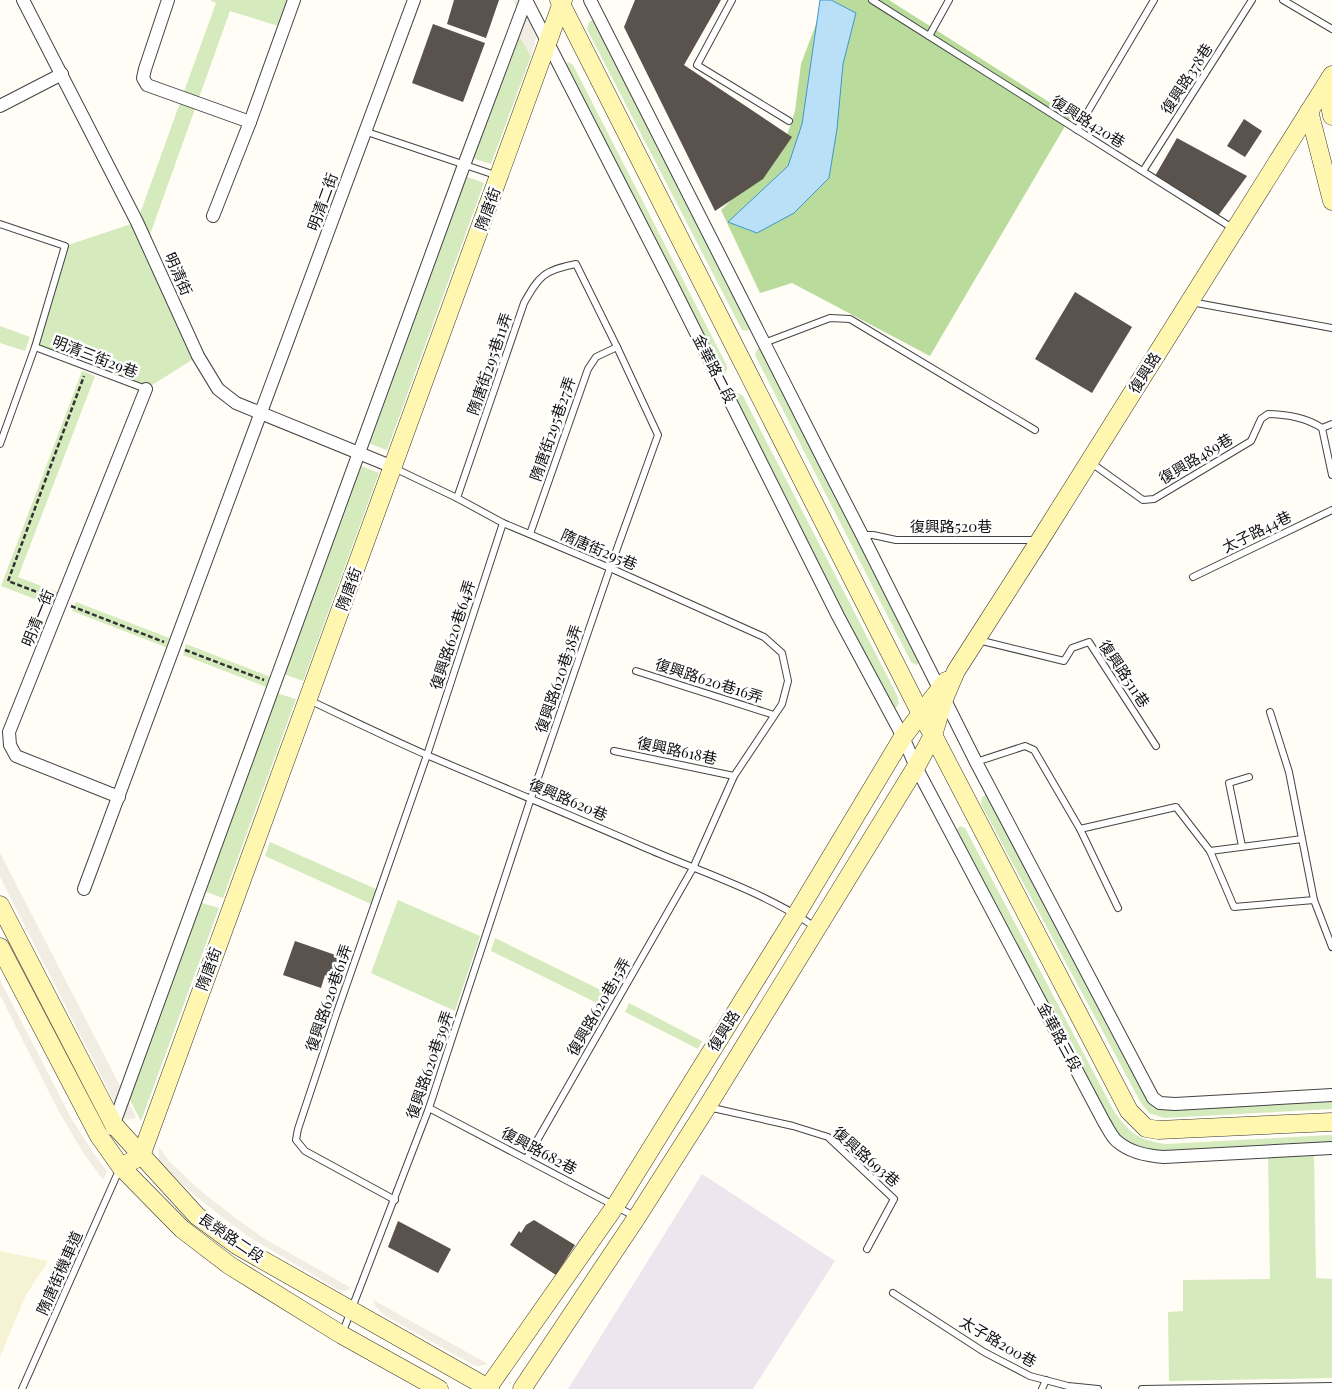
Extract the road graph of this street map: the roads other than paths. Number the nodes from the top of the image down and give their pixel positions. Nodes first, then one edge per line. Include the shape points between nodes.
1 (23, 0) edge
2 (168, 0) edge
3 (294, 0) edge
4 (414, 0) edge
5 (526, 0) edge
6 (590, 0) edge
7 (732, 0) edge
8 (872, 0) edge
9 (949, 0) edge
10 (1154, 0) edge
11 (1252, 0) edge
12 (1283, 0) edge
13 (561, 2) edge
14 (1332, 29) edge
15 (929, 36) junction
16 (548, 41) junction
17 (62, 74) junction
18 (1329, 80) edge
19 (0, 106) edge
20 (1309, 111) junction
21 (1332, 116) edge
22 (789, 121) dead end
23 (250, 122) junction
24 (1077, 130) junction
25 (367, 132) junction
26 (464, 165) junction
27 (1143, 171) junction
28 (499, 177) junction
29 (1332, 201) edge
30 (212, 216) dead end
31 (0, 224) edge
32 (1235, 229) junction
33 (1190, 302) junction
34 (1332, 328) edge
35 (764, 343) junction
36 (35, 347) junction
37 (617, 347) junction
38 (146, 389) joint
39 (261, 414) junction
40 (1332, 424) edge
41 (1322, 428) junction
42 (1035, 430) dead end
43 (0, 444) edge
44 (359, 454) junction
45 (1088, 462) junction
46 (393, 467) junction
47 (1332, 475) edge
48 (457, 498) junction
49 (1332, 510) edge
50 (503, 523) junction
51 (530, 534) junction
52 (862, 535) junction
53 (1040, 540) junction
54 (610, 568) junction
55 (1194, 578) dead end
56 (977, 639) junction
57 (785, 664) joint
58 (636, 671) dead end
59 (942, 694) junction
60 (308, 700) junction
61 (1270, 712) dead end
62 (920, 714) junction
63 (774, 715) junction
64 (933, 734) junction
65 (903, 737) junction
66 (1156, 746) dead end
67 (614, 751) dead end
68 (427, 755) junction
69 (976, 762) junction
70 (916, 767) junction
71 (734, 776) junction
72 (1249, 776) dead end
73 (119, 797) junction
74 (531, 798) junction
75 (1080, 829) junction
76 (1302, 839) junction
77 (1242, 846) junction
78 (1210, 851) junction
79 (693, 868) junction
80 (84, 889) dead end
81 (1314, 900) junction
82 (0, 905) edge
83 (1118, 908) dead end
84 (796, 914) junction
85 (816, 928) junction
86 (0, 947) edge
87 (1332, 947) edge
88 (36, 978) junction
89 (21, 987) junction
90 (1332, 1095) edge
91 (707, 1107) junction
92 (429, 1108) junction
93 (1332, 1122) edge
94 (114, 1125) junction
95 (106, 1146) junction
96 (1332, 1148) edge
97 (141, 1156) junction
98 (527, 1158) junction
99 (120, 1167) junction
100 (395, 1200) junction
101 (616, 1205) junction
102 (636, 1217) junction
103 (867, 1249) dead end
104 (894, 1293) dead end
105 (351, 1311) junction
106 (342, 1336) junction
107 (1046, 1380) junction
108 (1332, 1387) edge
109 (488, 1388) edge
110 (1281, 1388) edge
111 (22, 1389) edge
112 (439, 1389) edge
113 (522, 1389) edge
114 (1042, 1389) edge
115 (1098, 1389) edge
116 (1142, 1389) edge
117 (1181, 1389) edge

1 - 17 street, 明清街
2 - 23 street via 145,69 143,78 147,85
3 - 23 street
4 - 25 street, 明清二街
5 - 16 street, 金華路二段
5 - 26 street
6 - 35 street
7 - 22 lane via 697,65
8 - 15 lane, 復興路420巷
9 - 15 lane
10 - 24 lane
11 - 27 lane, 復興路378巷
12 - 14 lane
13 - 16 street, 隋唐街
13 - 62 street, 金華路二段
15 - 24 lane, 復興路420巷
16 - 28 street, 隋唐街
16 - 65 street, 金華路二段 via 838,616
17 - 19 street
17 - 39 street, 明清街 via 137,222 198,356 218,389 236,404
18 - 20 street, 復興路
18 - 21 street
20 - 29 street
20 - 32 street, 復興路
23 - 30 street
24 - 27 lane, 復興路420巷
25 - 26 lane
25 - 39 street, 明清二街
26 - 28 lane
26 - 44 street
27 - 32 lane, 復興路420巷
28 - 46 street, 隋唐街
31 - 36 lane, 明清三街29巷 via 65,246
32 - 33 street, 復興路
33 - 34 lane
33 - 45 street, 復興路
35 - 42 lane via 830,318 850,319
35 - 52 street
36 - 38 lane, 明清三街29巷
36 - 43 lane, 明清三街29巷
37 - 48 lane, 隋唐街295巷11弄 via 576,264 554,268 535,283 524,303
37 - 51 lane, 隋唐街295巷27弄 via 596,357 588,369
37 - 54 lane, 復興路620巷38弄 via 658,435
38 - 73 street, 明清一街 via 9,732 10,745 16,756
39 - 44 street, 明清街
39 - 73 street
40 - 41 lane
41 - 45 lane, 復興路489巷 via 1313,421 1292,415 1268,414 1261,419 1251,441 1154,499 1143,500
41 - 47 lane
44 - 46 street, 明清街
44 - 94 street
45 - 53 street, 復興路
46 - 48 lane, 隋唐街295巷
46 - 60 street, 隋唐街
48 - 50 lane, 隋唐街295巷
49 - 55 lane, 太子路44巷
50 - 51 lane, 隋唐街295巷
50 - 68 lane, 復興路620巷64弄
51 - 54 lane, 隋唐街295巷
52 - 53 lane, 復興路520巷 via 896,540
52 - 59 street
53 - 56 street, 復興路
54 - 57 lane, 隋唐街295巷 via 764,638 782,653
54 - 74 lane, 復興路620巷38弄
56 - 59 street, 復興路
56 - 66 lane, 復興路511巷 via 1064,661 1072,648 1089,642
57 - 63 lane, 復興路620巷16弄 via 788,681 782,704
58 - 63 lane, 復興路620巷16弄
59 - 62 street, 復興路
59 - 64 street, 復興路
59 - 69 street
60 - 68 lane, 復興路620巷
60 - 97 street, 隋唐街
61 - 76 lane via 1289,772
62 - 64 street, 金華路二段
62 - 65 street, 復興路
63 - 71 lane, 復興路620巷16弄
64 - 70 street, 復興路
64 - 93 street, 金華路三段 via 1136,1120 1146,1128 1158,1130
65 - 70 street, 金華路三段
65 - 84 street, 復興路
67 - 71 lane, 復興路618巷
68 - 74 lane, 復興路620巷
68 - 100 lane, 復興路620巷61弄 via 296,1140 305,1151
69 - 75 lane via 1025,746 1034,750
69 - 90 street via 1153,1098 1160,1103 1174,1104
70 - 85 street, 復興路
70 - 96 street, 金華路三段 via 1117,1141 1147,1156 1164,1157
71 - 79 lane, 復興路620巷16弄
72 - 77 lane via 1229,783
73 - 80 street
74 - 79 lane, 復興路620巷
74 - 92 lane, 復興路620巷39弄
75 - 78 lane via 1176,807
75 - 83 lane
76 - 77 lane
76 - 81 lane
77 - 78 lane
78 - 81 lane via 1234,907
79 - 84 lane, 復興路620巷 via 758,894
79 - 98 lane, 復興路620巷15弄
81 - 87 lane
82 - 88 street, 長榮路二段
84 - 85 lane, 復興路620巷
84 - 101 street, 復興路
85 - 91 street, 復興路
86 - 89 street, 長榮路二段
88 - 89 street
88 - 94 street, 長榮路二段
89 - 95 street, 長榮路二段
91 - 102 street, 復興路
91 - 103 lane, 復興路693巷 via 828,1137 894,1199
92 - 98 lane, 復興路682巷
92 - 100 lane, 復興路620巷39弄
94 - 95 street
94 - 97 street, 長榮路二段
95 - 99 street, 長榮路二段
97 - 99 street
97 - 105 street, 長榮路二段 via 196,1216 238,1246
98 - 101 lane, 復興路682巷
99 - 106 street, 長榮路二段 via 188,1234 230,1265
99 - 111 lane, 隋唐街機車道
100 - 105 lane, 復興路620巷39弄
101 - 102 lane, 復興路682巷
101 - 109 street, 復興路
102 - 113 street, 復興路
104 - 107 lane, 太子路200巷 via 984,1352 1030,1376
105 - 106 lane, 復興路620巷39弄
105 - 109 street, 長榮路二段
106 - 112 street, 長榮路二段
107 - 114 lane
107 - 115 lane, 太子路200巷
108 - 110 lane
110 - 117 lane
116 - 117 lane

